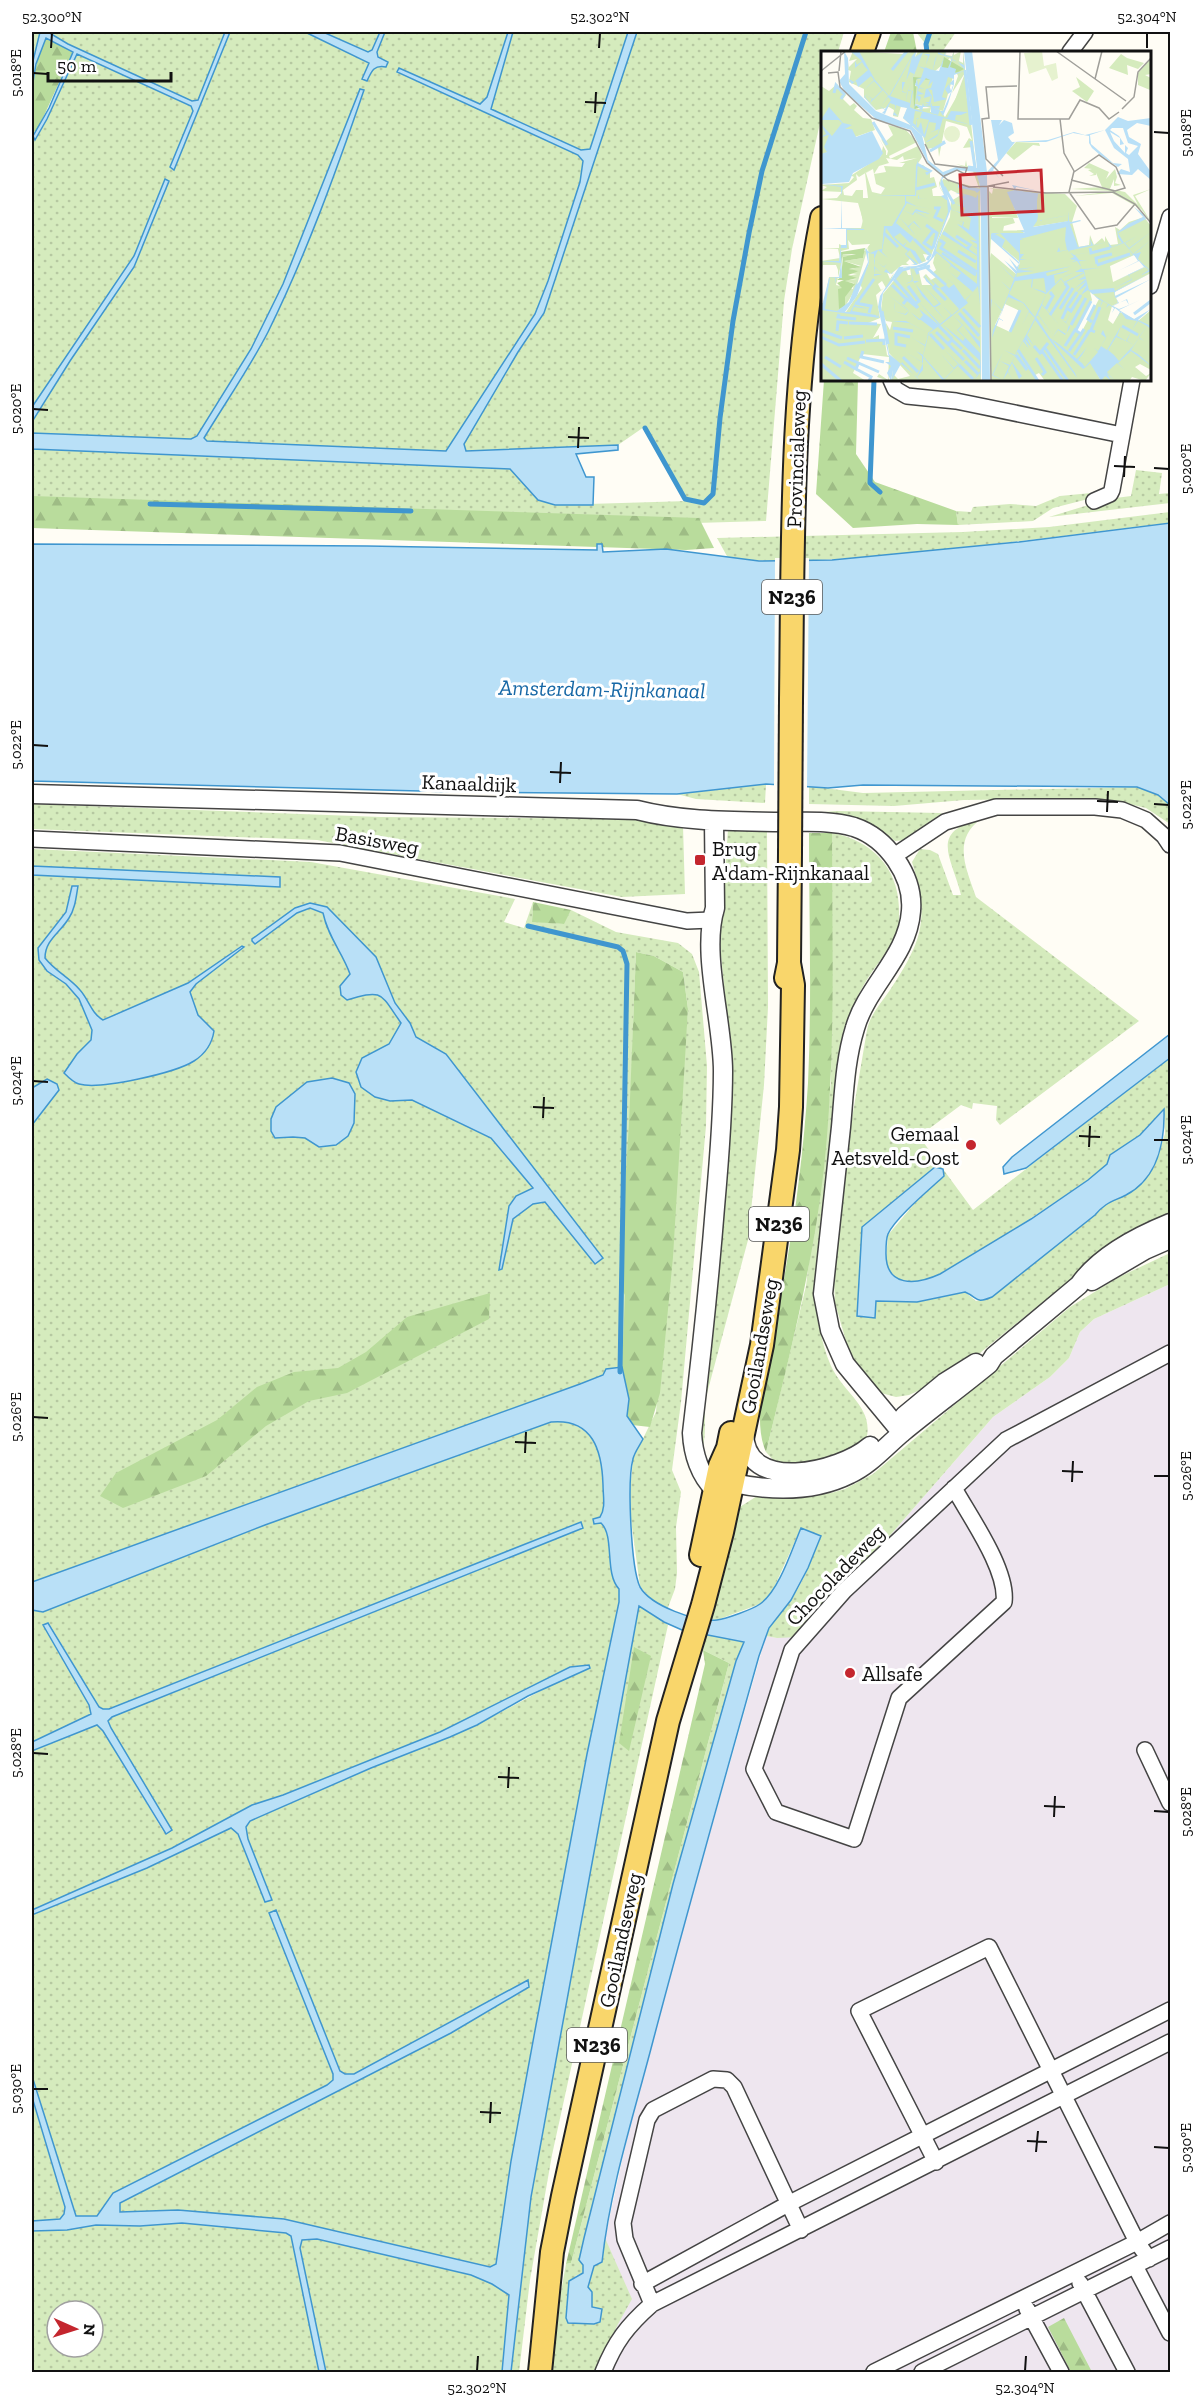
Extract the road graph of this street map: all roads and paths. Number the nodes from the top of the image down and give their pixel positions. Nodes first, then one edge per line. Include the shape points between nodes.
1 (869, 32) edge
2 (1085, 32) edge
3 (862, 51) edge
4 (1071, 51) edge
5 (1170, 217) edge
6 (821, 224) edge
7 (1155, 246) edge
8 (1151, 273) edge
9 (891, 381) edge
10 (1132, 381) edge
11 (1122, 435) junction
12 (1094, 501) dead end
13 (791, 700) joint
14 (32, 794) edge
15 (714, 820) junction
16 (32, 839) edge
17 (1170, 845) edge
18 (894, 856) junction
19 (711, 920) junction
20 (789, 963) junction
21 (1170, 1222) edge
22 (1170, 1239) edge
23 (1079, 1285) junction
24 (1170, 1353) edge
25 (744, 1429) junction
26 (898, 1429) junction
27 (724, 1486) junction
28 (954, 1488) junction
29 (1145, 1750) dead end
30 (1170, 1803) edge
31 (1170, 2010) edge
32 (1170, 2042) edge
33 (1050, 2070) junction
34 (1064, 2098) junction
35 (922, 2136) junction
36 (936, 2162) junction
37 (788, 2204) junction
38 (1170, 2223) edge
39 (801, 2230) junction
40 (1137, 2242) junction
41 (1170, 2248) edge
42 (1142, 2263) junction
43 (1073, 2273) junction
44 (642, 2284) junction
45 (1086, 2292) junction
46 (1022, 2298) junction
47 (652, 2304) junction
48 (1032, 2317) junction
49 (1170, 2333) edge
50 (540, 2373) edge
51 (603, 2373) edge
52 (874, 2373) edge
53 (922, 2373) edge
54 (1061, 2373) edge
55 (1127, 2373) edge

1 - 3 main road
2 - 4 street
5 - 7 street
6 - 13 main road, Provincialeweg / N236 via 798,389
7 - 8 street
9 - 11 street via 895,389 907,396 956,401
10 - 11 street
11 - 12 street via 1110,494
13 - 20 main road, Gooilandseweg / N236, bridge
14 - 15 street, Kanaaldijk via 638,810
15 - 18 street, Kanaaldijk via 831,822 877,839
15 - 19 street via 715,908
16 - 19 street, Basisweg via 340,853 687,921
17 - 18 street via 1146,820 1122,810 996,807 945,822
18 - 26 street via 908,884 912,909 908,931 862,1008 849,1049 823,1294 830,1330 844,1364
19 - 27 street via 712,970 723,1047 722,1130 692,1433 693,1452 709,1484
20 - 25 main road, Gooilandseweg / N236 via 793,1024 788,1150 762,1345
20 - 27 main road, Gooilandseweg / N236 via 784,985 780,1090 764,1242 728,1448 720,1466
21 - 23 street via 1122,1248 1089,1271
22 - 23 street via 1095,1281
23 - 26 street via 994,1356 990,1364
24 - 28 street, Chocoladeweg via 1006,1440
25 - 26 street via 744,1440 754,1459 777,1472 793,1473 839,1465
25 - 27 main road, Gooilandseweg / N236
26 - 27 street via 860,1468 832,1481 778,1489
27 - 50 main road, Gooilandseweg / N236 via 697,1604 668,1701 668,1721 563,2196 552,2252
28 - 28 street, Chocoladeweg via 1001,1573 1004,1602 899,1698 855,1839 776,1812 754,1769 792,1650 844,1591
29 - 30 street
31 - 33 street
32 - 34 street
33 - 34 street
33 - 35 street
33 - 35 street via 989,1947 859,2011
34 - 36 street
34 - 40 street
35 - 36 street
35 - 37 street
36 - 39 street
37 - 39 street
37 - 44 street
37 - 44 street via 734,2087 727,2080 713,2079 653,2110 647,2120 623,2223
38 - 40 street
39 - 47 street
40 - 42 street
40 - 43 street
41 - 42 street
42 - 45 street
42 - 49 street
43 - 45 street
43 - 46 street
44 - 47 street
45 - 48 street
45 - 55 street
46 - 48 street
46 - 52 street
47 - 51 street via 614,2346
48 - 53 street
48 - 54 street

